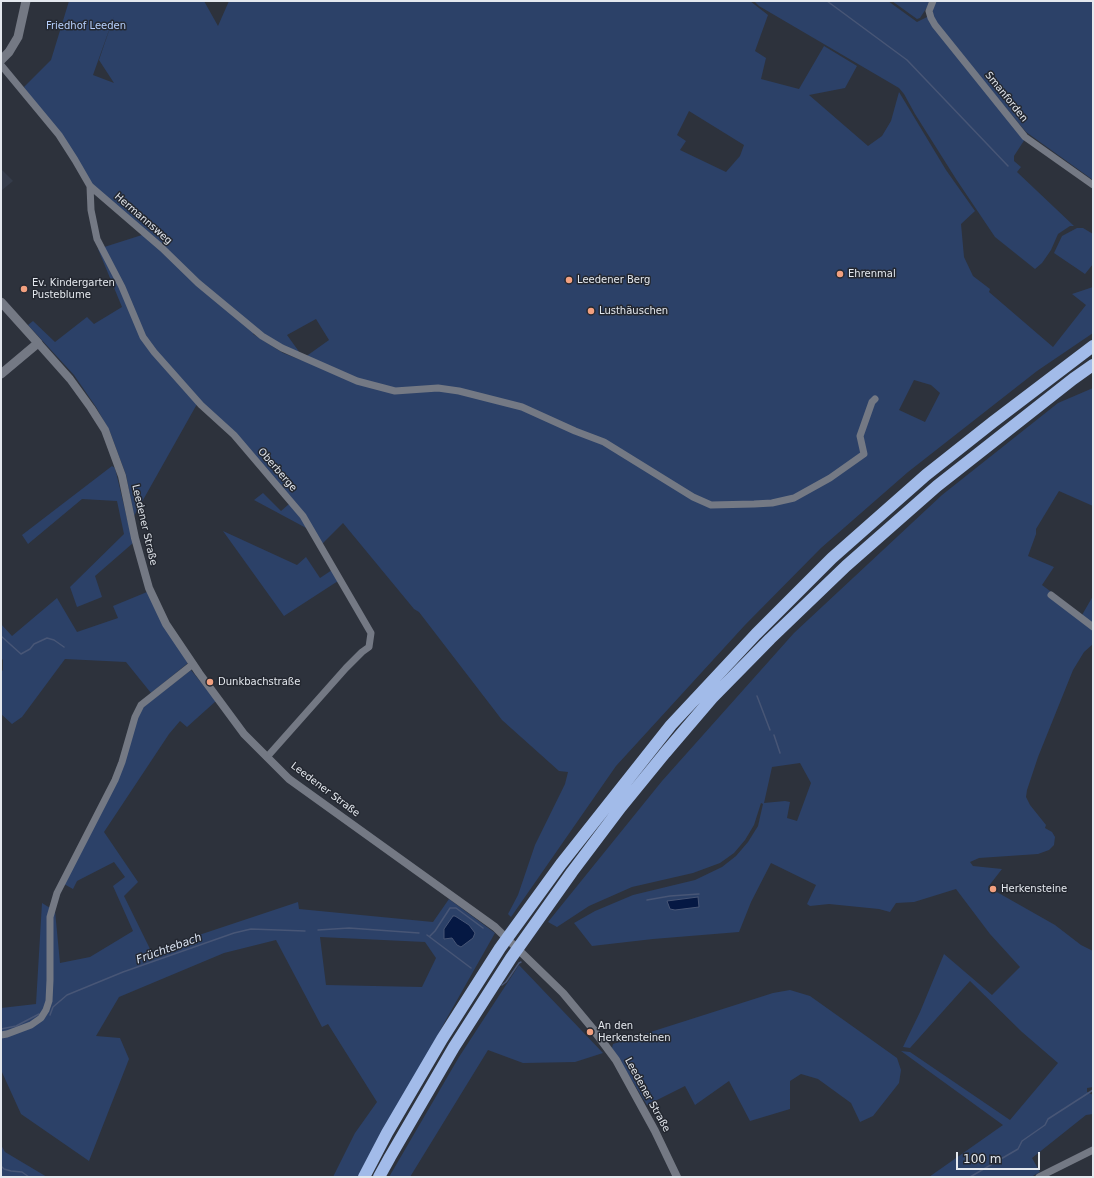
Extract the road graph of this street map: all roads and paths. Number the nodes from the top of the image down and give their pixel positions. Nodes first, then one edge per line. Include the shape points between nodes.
1 (26, 1) edge
2 (933, 1) edge
3 (1, 60) edge
4 (1, 65) edge
5 (1093, 184) edge
6 (90, 186) junction
7 (1, 302) edge
8 (38, 343) junction
9 (1093, 346) edge
10 (1093, 365) edge
11 (1, 374) edge
12 (876, 399) dead end
13 (1052, 595) dead end
14 (1093, 627) edge
15 (193, 664) junction
16 (267, 757) junction
17 (1, 1035) edge
18 (1093, 1150) edge
19 (364, 1177) edge
20 (380, 1177) edge
21 (677, 1177) edge
22 (1039, 1177) edge

1 - 3 main road via 18,37
2 - 5 street, Smanforden via 930,11 935,25 1025,137
4 - 6 street, Hermannsweg via 59,135
6 - 12 street, Hermannsweg via 252,329 282,348 356,381 395,391 438,388 522,407 604,442 692,497 711,505 772,503 794,498 830,478 864,454 860,436 872,402
6 - 16 street, Oberberge via 91,210 97,238 122,287 143,337 201,405 234,435 304,516 371,633 369,647 346,668
7 - 8 main road, Leedener Straße
8 - 11 main road
8 - 15 street, Leedener Straße via 70,379 105,430 122,476 149,588 166,624
9 - 19 highway via 926,475 832,558 756,634 672,725 561,864 500,948 442,1039
10 - 20 highway via 937,486 846,566 712,698 665,753 572,872 511,958 454,1047
13 - 14 street
15 - 16 street, Leedener Straße via 244,734
15 - 17 street via 141,705 115,780 57,892 50,917 50,980 46,1010 41,1018 31,1025
16 - 21 street, Leedener Straße via 289,779 495,927 563,993 616,1060 656,1131
18 - 22 street

